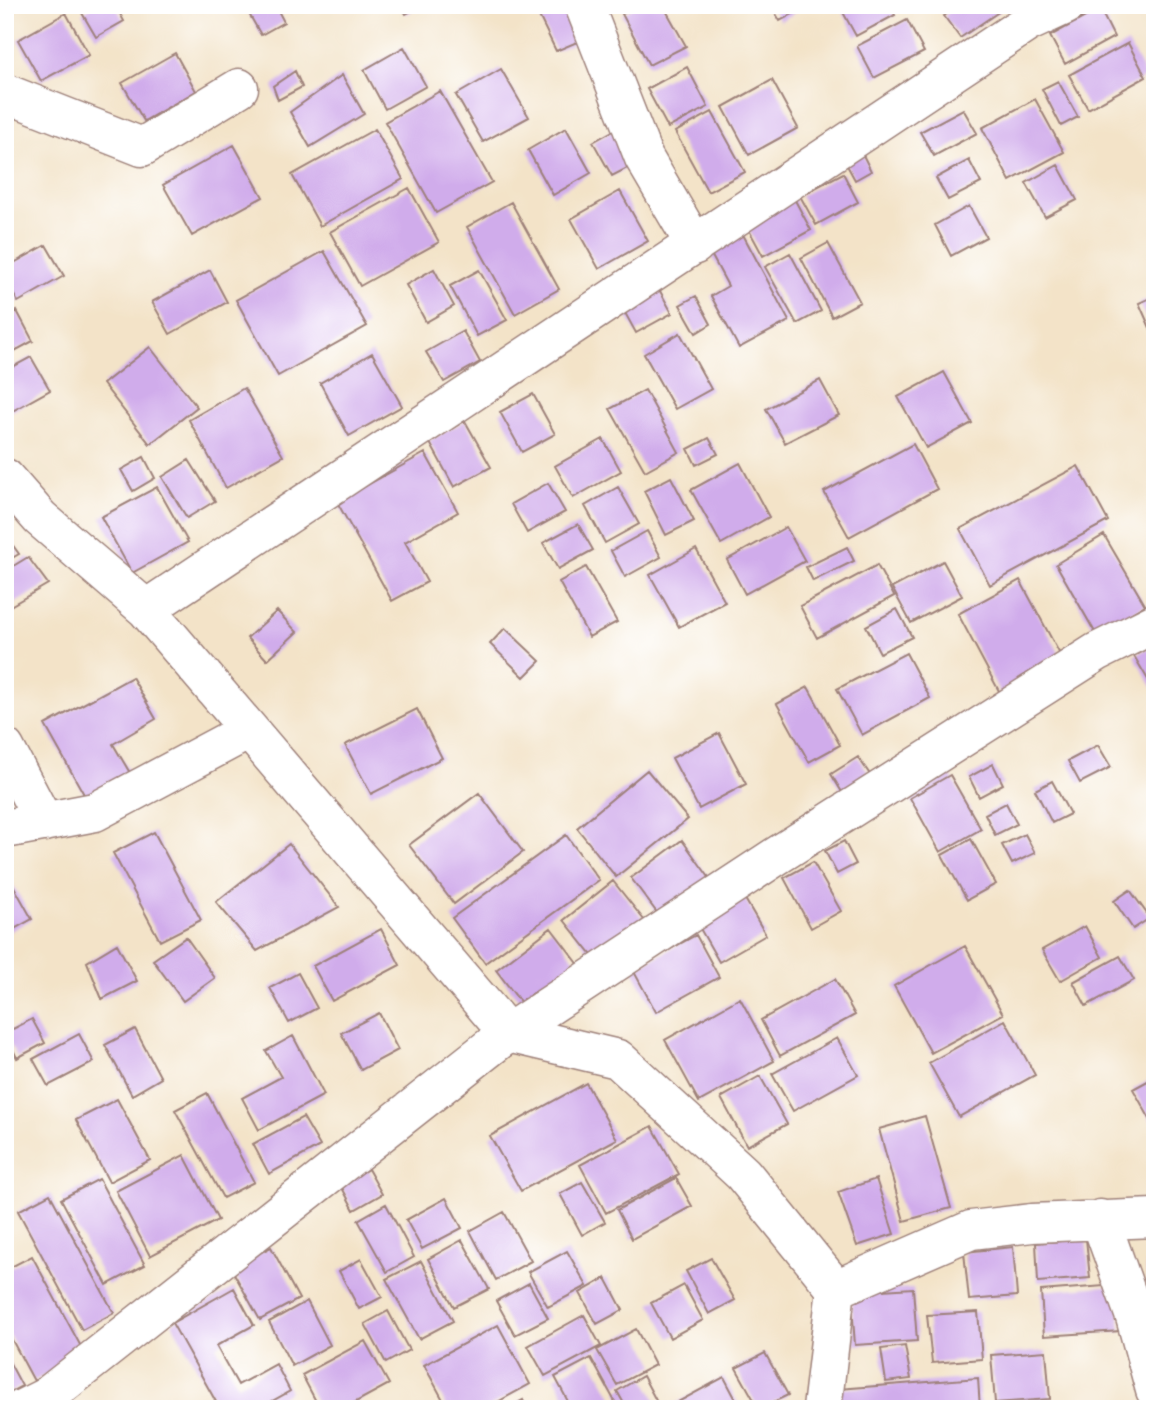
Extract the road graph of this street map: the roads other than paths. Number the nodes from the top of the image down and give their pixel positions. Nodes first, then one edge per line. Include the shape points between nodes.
1 (583, 5) edge
2 (1066, 5) edge
3 (1022, 14) edge
4 (239, 88) dead end
5 (5, 93) edge
6 (695, 245) junction
7 (5, 478) edge
8 (146, 609) junction
9 (1155, 624) edge
10 (249, 730) junction
11 (5, 748) edge
12 (44, 822) junction
13 (5, 829) edge
14 (508, 1034) junction
15 (1155, 1218) edge
16 (1100, 1219) junction
17 (836, 1289) junction
18 (1155, 1390) edge
19 (22, 1409) edge
20 (822, 1409) edge

1 - 6 street via 644,158
2 - 3 street
3 - 6 street
4 - 5 street via 142,147
6 - 8 street
7 - 8 street via 40,518
8 - 10 street
9 - 14 street via 1097,652
10 - 12 street via 95,812
10 - 14 street
11 - 12 street
12 - 13 street
14 - 17 street via 618,1059 743,1174
14 - 19 street via 46,1397
15 - 16 street
16 - 17 street via 971,1230
16 - 18 street
17 - 20 street

